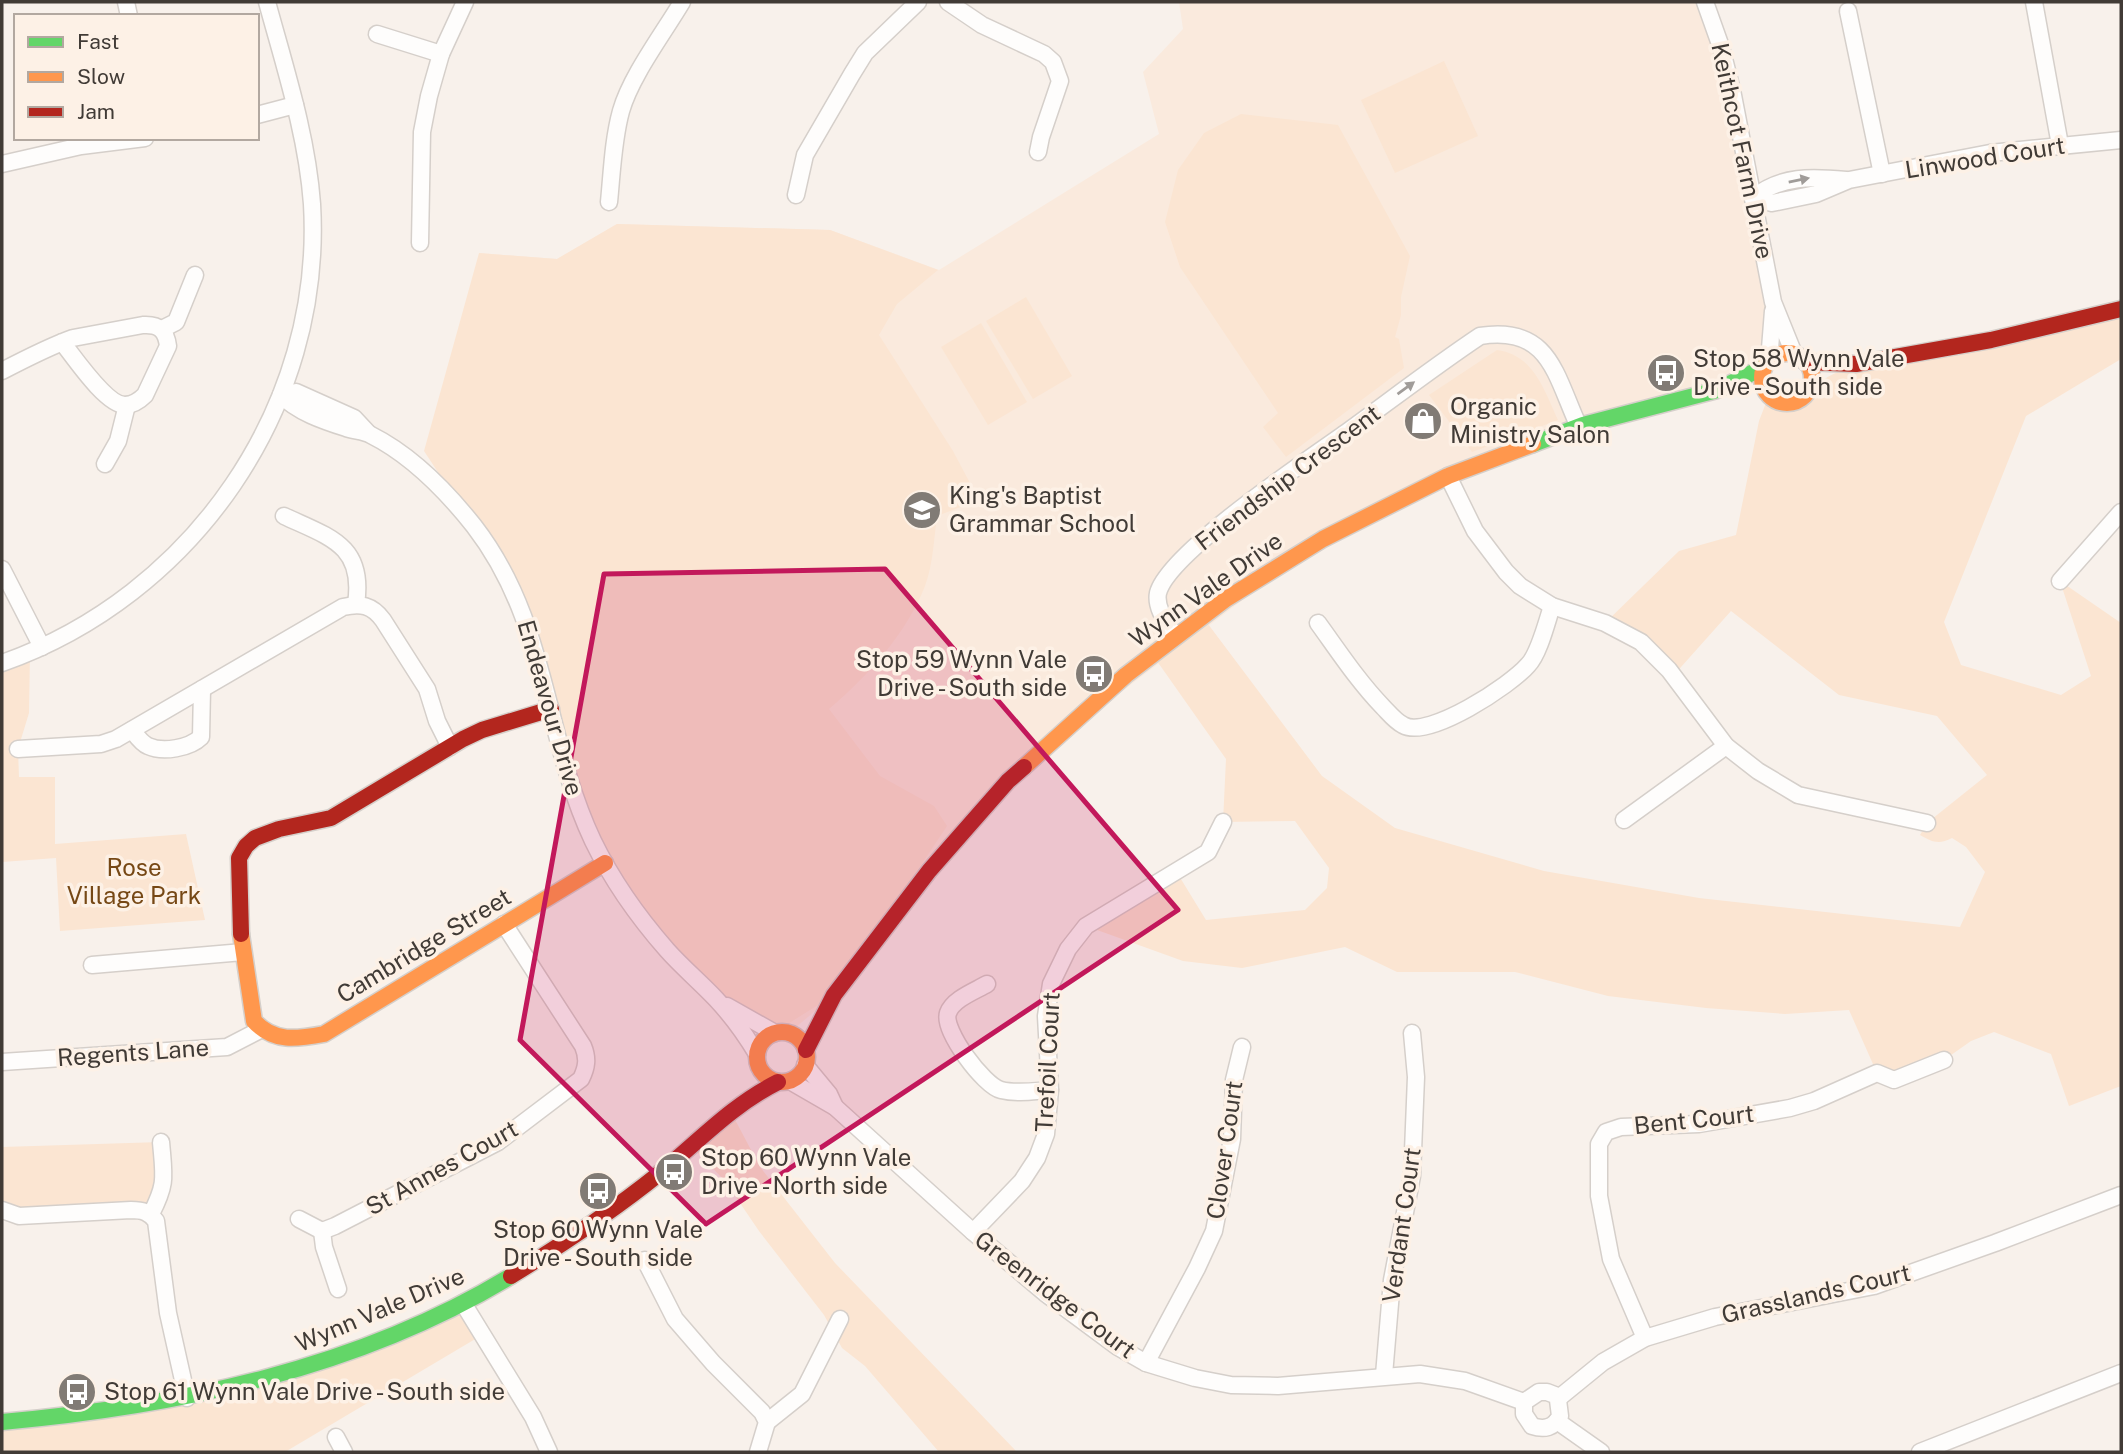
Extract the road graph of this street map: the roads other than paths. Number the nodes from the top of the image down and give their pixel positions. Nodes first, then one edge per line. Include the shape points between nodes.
1 (267, 2) edge
2 (465, 2) edge
3 (682, 2) edge
4 (918, 2) edge
5 (948, 2) edge
6 (1705, 2) edge
7 (2034, 2) edge
8 (1848, 11) dead end
9 (377, 34) dead end
10 (441, 54) junction
11 (295, 105) junction
12 (259, 114) edge
13 (128, 140) edge
14 (2121, 140) edge
15 (2060, 145) junction
16 (1038, 152) dead end
17 (2, 164) edge
18 (1882, 174) junction
19 (796, 195) dead end
20 (1753, 198) junction
21 (608, 202) dead end
22 (420, 243) dead end
23 (195, 275) dead end
24 (1773, 302) junction
25 (2121, 309) edge
26 (162, 329) junction
27 (62, 342) junction
28 (1799, 358) junction
29 (1767, 364) junction
30 (1856, 364) junction
31 (2, 371) edge
32 (1717, 390) junction
33 (1808, 390) junction
34 (281, 395) junction
35 (1769, 396) junction
36 (127, 405) junction
37 (1579, 427) junction
38 (105, 464) dead end
39 (1448, 476) junction
40 (2121, 512) edge
41 (284, 516) dead end
42 (2, 569) edge
43 (2060, 581) dead end
44 (356, 604) junction
45 (1552, 606) junction
46 (1318, 623) dead end
47 (1175, 636) junction
48 (42, 647) junction
49 (2, 663) edge
50 (202, 689) junction
51 (551, 709) junction
52 (132, 730) junction
53 (1726, 746) junction
54 (450, 747) junction
55 (18, 750) dead end
56 (1624, 820) dead end
57 (1223, 822) dead end
58 (1927, 822) dead end
59 (605, 863) junction
60 (504, 924) junction
61 (243, 951) junction
62 (92, 965) dead end
63 (987, 984) dead end
64 (834, 995) junction
65 (716, 999) junction
66 (260, 1030) junction
67 (780, 1032) junction
68 (1412, 1033) dead end
69 (1242, 1047) dead end
70 (757, 1056) junction
71 (806, 1057) junction
72 (1944, 1060) dead end
73 (2, 1062) edge
74 (784, 1081) junction
75 (1051, 1090) junction
76 (835, 1107) junction
77 (724, 1117) junction
78 (162, 1142) dead end
79 (2121, 1195) edge
80 (2, 1210) edge
81 (151, 1214) junction
82 (299, 1219) dead end
83 (322, 1231) junction
84 (973, 1232) junction
85 (645, 1259) dead end
86 (338, 1289) dead end
87 (463, 1303) junction
88 (840, 1319) dead end
89 (1646, 1338) junction
90 (1146, 1363) junction
91 (2121, 1373) edge
92 (1384, 1375) junction
93 (1560, 1397) junction
94 (187, 1398) junction
95 (1524, 1402) junction
96 (1557, 1421) junction
97 (2, 1422) edge
98 (766, 1422) junction
99 (336, 1437) dead end
100 (344, 1452) edge
101 (549, 1452) edge
102 (758, 1452) edge
103 (1601, 1452) edge
104 (1920, 1452) edge

1 - 11 street
2 - 10 street
3 - 21 street via 622,109
4 - 19 street via 865,53 805,155
5 - 16 street via 1053,62 1060,81
6 - 20 street, Keithcot Farm Drive via 1727,69
7 - 15 street
8 - 18 street
9 - 10 street
10 - 22 street via 422,132
11 - 12 street
11 - 34 street via 309,174 312,237 304,313
13 - 17 street
14 - 15 street, Linwood Court
15 - 18 street, Linwood Court
18 - 20 street, Linwood Court via 1772,204
20 - 24 street, Keithcot Farm Drive
23 - 26 street via 176,321
24 - 28 street, Keithcot Farm Drive
24 - 29 street, Keithcot Farm Drive
25 - 30 main road via 1991,340
26 - 27 street via 143,325
26 - 36 street via 168,346 164,357 145,396
27 - 31 street
27 - 36 street via 110,399
28 - 29 main road via 1780,354
28 - 30 main road
28 - 33 main road via 1811,375
29 - 32 main road, Wynn Vale Drive
29 - 35 main road via 1762,382
30 - 33 main road
32 - 35 main road, Wynn Vale Drive
32 - 37 main road, Wynn Vale Drive
33 - 35 main road via 1793,402
34 - 48 street via 238,478 190,541 128,597
34 - 51 street, Endeavour Drive via 292,406 368,433 405,457 460,511 507,577 527,622
36 - 38 street via 118,441
37 - 39 main road, Wynn Vale Drive
47 -> 37 street, Friendship Crescent via 1157,605 1158,593 1175,566 1232,515 1480,335 1514,334 1536,345 1547,356
39 - 45 street via 1475,531 1506,572
39 - 47 main road, Wynn Vale Drive via 1323,539
40 - 43 street
41 - 44 street via 342,546 358,574
42 - 48 street
44 - 50 street via 343,607
44 - 54 street via 366,605 383,620 427,689
45 - 46 street via 1531,664 1454,715 1422,728 1404,726 1392,716 1360,682
45 - 53 street via 1605,623 1641,642 1669,670
47 - 64 main road, Wynn Vale Drive via 1084,710 1008,781 929,871
48 - 49 street
50 - 52 street
50 - 52 street via 202,729 196,742 148,746
51 - 54 main road via 482,730
51 - 59 street, Endeavour Drive via 579,809
52 - 55 street via 102,744
53 - 56 street
53 - 58 street via 1798,795
54 - 61 main road via 331,818 277,828 251,839 239,858
57 - 75 street, Trefoil Court via 1208,852 1086,926 1068,949 1051,984 1045,1016
59 - 60 main road, Cambridge Street
59 - 65 street, Endeavour Drive via 667,951
60 - 66 main road, Cambridge Street via 324,1034 275,1038
60 - 83 street, St Annes Court via 583,1046 586,1067 581,1079 498,1142
61 - 62 street
61 - 66 main road via 251,1013
63 - 75 street via 948,1012 946,1023 952,1035 998,1090
64 - 67 main road, Wynn Vale Drive
64 - 71 main road, Wynn Vale Drive
65 - 67 street, Endeavour Drive
65 - 70 street, Endeavour Drive
66 - 73 street, Regents Lane via 228,1047
67 - 70 main road via 764,1040
67 - 71 main road via 797,1037
68 - 92 street, Verdant Court via 1416,1077 1412,1175 1392,1280
69 - 90 street, Clover Court via 1234,1080 1232,1139 1214,1231
70 - 74 main road via 763,1074
70 - 77 main road, Wynn Vale Drive
71 - 74 main road via 802,1072
71 - 76 street, Greenridge Court
72 - 89 street, Bent Court via 1894,1080 1877,1073 1790,1108 1699,1124 1621,1127 1606,1132 1599,1144 1599,1196 1611,1259
74 - 76 street, Greenridge Court
74 - 77 main road, Wynn Vale Drive via 761,1090
75 - 84 street, Trefoil Court via 1046,1134 1037,1158 1003,1203
76 - 84 street, Greenridge Court
77 - 87 main road, Wynn Vale Drive via 625,1201
78 - 81 street via 164,1182
79 - 89 street, Grasslands Court via 1874,1286 1715,1317
80 - 81 street via 19,1216 131,1210
81 - 94 street
82 - 83 street
83 - 86 street
84 - 90 street, Greenridge Court via 1045,1293
85 - 98 street via 675,1319 762,1412
87 - 94 main road, Wynn Vale Drive via 309,1367
87 - 101 street via 533,1417
88 - 98 street via 802,1394
89 - 93 street, Grasslands Court via 1603,1363
90 - 92 street, Greenridge Court via 1231,1385
91 - 104 street
92 - 95 street, Greenridge Court via 1446,1377
93 - 95 street via 1539,1392
93 - 96 street
94 - 97 main road, Wynn Vale Drive via 100,1414
95 - 96 street via 1524,1414 1532,1426 1546,1428
96 - 103 street
98 - 102 street
99 - 100 street

